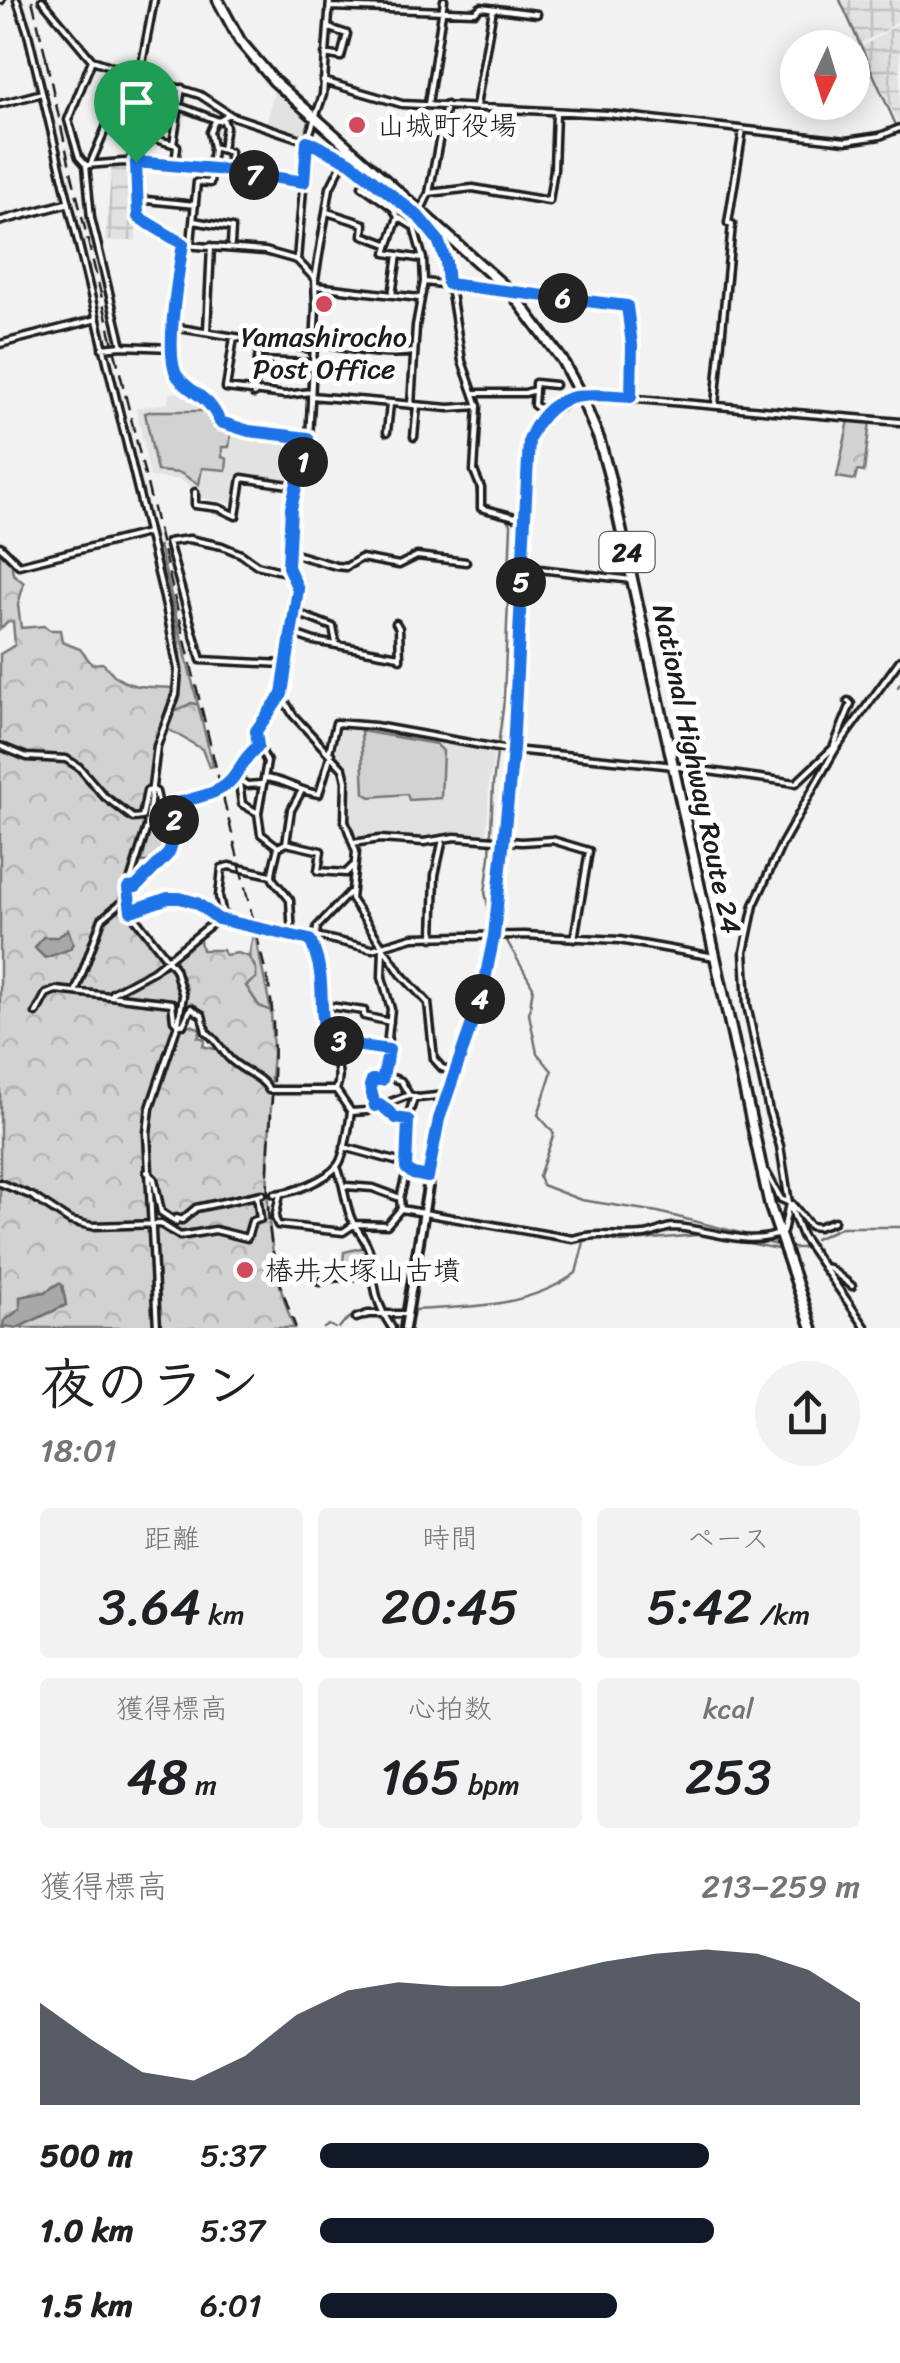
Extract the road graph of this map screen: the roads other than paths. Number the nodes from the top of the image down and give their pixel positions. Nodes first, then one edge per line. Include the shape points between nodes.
1 (16, 0) edge
2 (42, 0) edge
3 (154, 0) edge
4 (218, 0) edge
5 (330, 0) edge
6 (355, 0) edge
7 (444, 0) edge
8 (462, 0) edge
9 (330, 8) junction
10 (494, 9) junction
11 (354, 10) junction
12 (442, 10) junction
13 (460, 11) junction
14 (538, 14) dead end
15 (329, 28) junction
16 (325, 54) junction
17 (92, 60) junction
18 (118, 68) junction
19 (139, 75) junction
20 (155, 80) junction
21 (323, 81) junction
22 (182, 88) junction
23 (42, 93) junction
24 (0, 104) edge
25 (428, 104) junction
26 (446, 105) junction
27 (179, 106) junction
28 (476, 106) junction
29 (556, 113) junction
30 (226, 117) junction
31 (315, 117) junction
32 (215, 120) junction
33 (899, 128) edge
34 (743, 129) junction
35 (136, 134) junction
36 (307, 141) junction
37 (173, 144) junction
38 (213, 148) junction
39 (222, 149) junction
40 (345, 160) junction
41 (134, 162) junction
42 (88, 165) junction
43 (174, 166) junction
44 (210, 168) junction
45 (226, 170) junction
46 (304, 182) junction
47 (362, 186) dead end
48 (429, 192) junction
49 (136, 199) junction
50 (400, 199) junction
51 (68, 204) junction
52 (196, 205) junction
53 (393, 208) junction
54 (421, 210) junction
55 (327, 212) junction
56 (398, 218) junction
57 (0, 222) edge
58 (194, 222) junction
59 (183, 244) junction
60 (387, 244) junction
61 (190, 245) junction
62 (212, 246) junction
63 (230, 246) junction
64 (398, 255) junction
65 (422, 259) junction
66 (297, 260) junction
67 (314, 279) junction
68 (424, 282) junction
69 (448, 284) junction
70 (316, 286) junction
71 (512, 293) junction
72 (392, 296) junction
73 (419, 298) junction
74 (97, 319) junction
75 (173, 327) junction
76 (207, 332) junction
77 (234, 337) junction
78 (260, 341) junction
79 (0, 344) edge
80 (122, 346) junction
81 (313, 346) junction
82 (102, 348) junction
83 (172, 348) junction
84 (414, 352) junction
85 (258, 361) junction
86 (312, 363) junction
87 (556, 386) dead end
88 (534, 390) junction
89 (476, 393) junction
90 (254, 394) junction
91 (311, 394) junction
92 (580, 394) junction
93 (631, 397) junction
94 (390, 404) junction
95 (414, 405) junction
96 (715, 405) junction
97 (478, 406) junction
98 (546, 413) junction
99 (900, 422) edge
100 (387, 432) dead end
101 (414, 436) dead end
102 (308, 438) junction
103 (296, 486) junction
104 (195, 492) dead end
105 (524, 520) junction
106 (147, 533) junction
107 (0, 546) edge
108 (288, 552) junction
109 (466, 562) dead end
110 (522, 567) junction
111 (289, 573) junction
112 (632, 580) junction
113 (294, 612) junction
114 (396, 624) dead end
115 (290, 633) junction
116 (336, 643) junction
117 (900, 660) edge
118 (284, 664) junction
119 (282, 694) junction
120 (848, 701) dead end
121 (0, 746) edge
122 (258, 746) junction
123 (834, 749) junction
124 (513, 750) junction
125 (330, 753) junction
126 (674, 767) junction
127 (234, 776) junction
128 (263, 780) junction
129 (239, 782) junction
130 (153, 790) junction
131 (300, 792) junction
132 (174, 804) junction
133 (258, 813) junction
134 (443, 839) junction
135 (504, 841) junction
136 (353, 842) junction
137 (286, 843) junction
138 (278, 847) junction
139 (354, 866) junction
140 (271, 875) junction
141 (128, 888) junction
142 (349, 893) junction
143 (128, 897) junction
144 (131, 911) junction
145 (221, 920) junction
146 (316, 936) junction
147 (494, 936) junction
148 (292, 937) junction
149 (433, 938) junction
150 (574, 939) junction
151 (310, 940) junction
152 (383, 947) junction
153 (715, 957) junction
154 (166, 958) junction
155 (76, 990) junction
156 (106, 994) junction
157 (322, 1005) junction
158 (36, 1012) dead end
159 (390, 1022) junction
160 (178, 1024) junction
161 (327, 1041) junction
162 (389, 1050) junction
163 (453, 1072) junction
164 (384, 1075) junction
165 (336, 1090) junction
166 (446, 1095) junction
167 (411, 1096) junction
168 (378, 1105) junction
169 (351, 1112) junction
170 (408, 1120) junction
171 (344, 1148) junction
172 (337, 1167) junction
173 (406, 1167) junction
174 (762, 1169) junction
175 (147, 1172) junction
176 (428, 1177) junction
177 (0, 1182) edge
178 (346, 1186) junction
179 (400, 1198) junction
180 (789, 1204) junction
181 (401, 1209) junction
182 (424, 1211) junction
183 (834, 1221) dead end
184 (150, 1224) junction
185 (355, 1224) junction
186 (780, 1238) junction
187 (823, 1267) junction
188 (370, 1275) junction
189 (320, 1282) dead end
190 (852, 1286) dead end
191 (382, 1312) junction
192 (408, 1314) junction
193 (356, 1318) dead end
194 (158, 1328) edge
195 (392, 1328) edge
196 (405, 1328) edge
197 (812, 1328) edge
198 (866, 1328) edge

1 - 23 street
2 - 17 street
3 - 19 street
4 - 31 highway, National Highway Route 24 / 24 via 255,62
5 - 9 street
6 - 11 street
7 - 12 street
8 - 13 street
9 - 11 street
9 - 15 street
10 - 13 street
10 - 14 street
10 - 28 street
11 - 12 street
12 - 13 street
12 - 25 street
15 - 16 street
15 - 16 street via 348,34 340,58
16 - 21 street
17 - 18 street
17 - 42 street via 68,120
18 - 19 street
18 - 42 street via 112,84 118,102
19 - 20 street
20 - 22 street
20 - 35 street
21 - 25 street via 388,101
21 - 31 street
22 - 27 street
22 - 30 street
23 - 24 street
23 - 51 street
25 - 26 street
26 - 28 street
26 - 48 street
27 - 32 street
27 - 37 street
28 - 29 street
29 - 34 street
29 - 48 street via 549,201 473,188
30 - 32 street
30 - 36 street
30 - 39 street
31 - 36 street
31 - 50 highway, National Highway Route 24 / 24
32 - 38 street
33 - 34 street via 846,141
34 - 96 street via 728,223
35 - 37 street
35 - 41 street
36 - 40 street
36 - 46 street
37 - 43 street
38 - 39 street
38 - 44 street
39 - 45 street via 230,152
40 - 50 street
40 - 55 street via 330,188
41 - 42 street
41 - 43 street
41 - 49 street
42 - 80 street via 91,218
43 - 44 street
44 - 45 street
44 - 52 street via 210,184 198,182
45 - 46 street
46 - 66 street
47 - 53 street
48 - 54 street
49 - 52 street
49 - 59 street via 138,217
50 - 53 street
50 - 54 highway, National Highway Route 24 / 24
50 - 69 street via 435,233
51 - 57 street
51 - 74 street
52 - 58 street
53 - 56 street
54 - 71 highway, National Highway Route 24 / 24
55 - 60 street via 364,224 363,235
55 - 67 street
56 - 60 street
56 - 65 street via 414,227
58 - 61 street
58 - 63 street via 232,228
59 - 61 street
59 - 75 street
60 - 64 street via 386,252
61 - 62 street
62 - 63 street
62 - 76 street
63 - 66 street
64 - 65 street
64 - 72 street
65 - 68 street
66 - 67 street
67 - 70 street
68 - 69 street
68 - 73 street
69 - 71 street
69 - 89 street via 462,361
70 - 72 street
70 - 81 street
71 - 92 highway, National Highway Route 24 / 24
71 - 93 street via 627,306
72 - 73 street
73 - 84 street
74 - 79 street
74 - 82 street
75 - 76 street
75 - 83 street
76 - 77 street
77 - 78 street
77 - 90 street via 226,388
78 - 81 street
78 - 85 street
80 - 82 street
80 - 83 street
81 - 84 street via 379,355
81 - 86 street
82 - 106 street
83 - 102 street via 177,375 220,422
84 - 95 street
85 - 86 street
85 - 90 street
86 - 91 street
87 - 88 street via 535,383
88 - 89 street
88 - 98 street via 534,406
89 - 97 street
90 - 91 street
91 - 94 street
91 - 102 street
92 - 93 street
92 - 98 main road
92 - 112 highway, National Highway Route 24 / 24 via 606,466
93 - 96 street
94 - 95 street
94 - 100 street
95 - 97 street
95 - 101 street
96 - 99 street
97 - 105 street via 474,472 482,508
98 - 105 main road via 529,440
102 - 103 street
103 - 104 street via 242,478 236,516 195,505
103 - 108 street
105 - 110 main road
106 - 107 street via 19,566
106 - 130 street via 178,677 157,746
108 - 109 street via 346,567 360,558 400,565 418,556
108 - 111 street
110 - 112 street
110 - 124 main road
111 - 113 street via 298,589
111 - 118 street via 222,546 168,542 201,660
112 - 126 highway, National Highway Route 24 / 24
113 - 115 street
113 - 116 street via 333,627
114 - 116 street via 400,658
115 - 116 street
115 - 118 street
117 - 123 street
118 - 119 street
119 - 122 street via 256,731
119 - 125 street
120 - 123 street
121 - 130 street via 26,757 72,762 133,818 142,817
122 - 127 street
122 - 128 street via 266,762
123 - 126 street via 796,782
123 - 180 street via 768,872 744,952 747,1005
124 - 125 street via 336,723
124 - 126 street
124 - 135 main road
125 - 131 street via 319,794
125 - 136 street via 346,776 345,821
126 - 153 highway, National Highway Route 24 / 24
127 - 129 street
127 - 132 street via 214,792
128 - 129 street via 252,786
128 - 131 street via 277,779
128 - 133 street
129 - 133 street via 242,804
130 - 132 street via 159,806
130 - 141 street
131 - 137 street
132 - 141 street via 169,853
133 - 138 street via 261,834
134 - 135 street
134 - 136 street
134 - 149 street
135 - 147 main road
135 - 150 street via 552,840 589,850
136 - 139 street
137 - 138 street
137 - 139 street via 322,851 318,872 346,873
138 - 140 street
139 - 142 street
140 - 145 street via 222,868
140 - 148 street via 290,900
141 - 143 street
142 - 146 street
142 - 152 street
143 - 144 street
143 - 155 street via 102,920
144 - 145 street via 173,898 193,901
144 - 154 street
145 - 148 street
145 - 154 street
146 - 151 street
146 - 152 street
147 - 149 street
147 - 150 street
147 - 163 main road via 482,994
148 - 151 street
149 - 152 street
150 - 153 street
151 - 157 street via 322,970
152 - 159 street
152 - 163 street via 428,1003 434,1058
153 - 174 highway, National Highway Route 24 / 24
154 - 156 street
154 - 160 street via 182,984
155 - 156 street
155 - 158 street via 46,994
156 - 160 street via 172,1003
157 - 159 street
157 - 161 street
159 - 162 street
160 - 165 street, bridge via 191,1008 200,1011 206,1032 230,1060 269,1090
160 - 175 street via 150,1108
161 - 162 street
161 - 165 street via 339,1070
162 - 164 street
163 - 166 main road
164 - 167 street via 401,1081
164 - 168 street via 370,1086
165 - 169 street
166 - 167 street
166 - 176 main road
167 - 168 street
167 - 170 street
168 - 169 street
168 - 170 street
169 - 171 street
170 - 173 street
171 - 172 street
171 - 173 street
172 - 178 street
172 - 185 street via 277,1194 275,1218 278,1225 342,1232
173 - 176 street
173 - 179 street
174 - 180 street
174 - 186 highway, National Highway Route 24 / 24
175 - 184 street
175 - 184 street via 160,1212 176,1222 196,1208 260,1194 261,1216 246,1238 215,1230 180,1236
176 - 182 main road
177 - 184 street via 70,1220 101,1227
178 - 179 street
178 - 185 street
179 - 181 street
180 - 183 street via 810,1226
180 - 186 street
180 - 187 street
181 - 182 street
181 - 185 street via 387,1225
182 - 186 street via 573,1239 591,1233 650,1235 669,1227 750,1241
182 - 192 main road
184 - 194 street
185 - 188 street via 370,1251
186 - 197 highway, National Highway Route 24 / 24
187 - 190 street
187 - 198 street
188 - 189 street
188 - 191 street
191 - 192 street
191 - 193 street
191 - 195 street
192 - 196 main road

